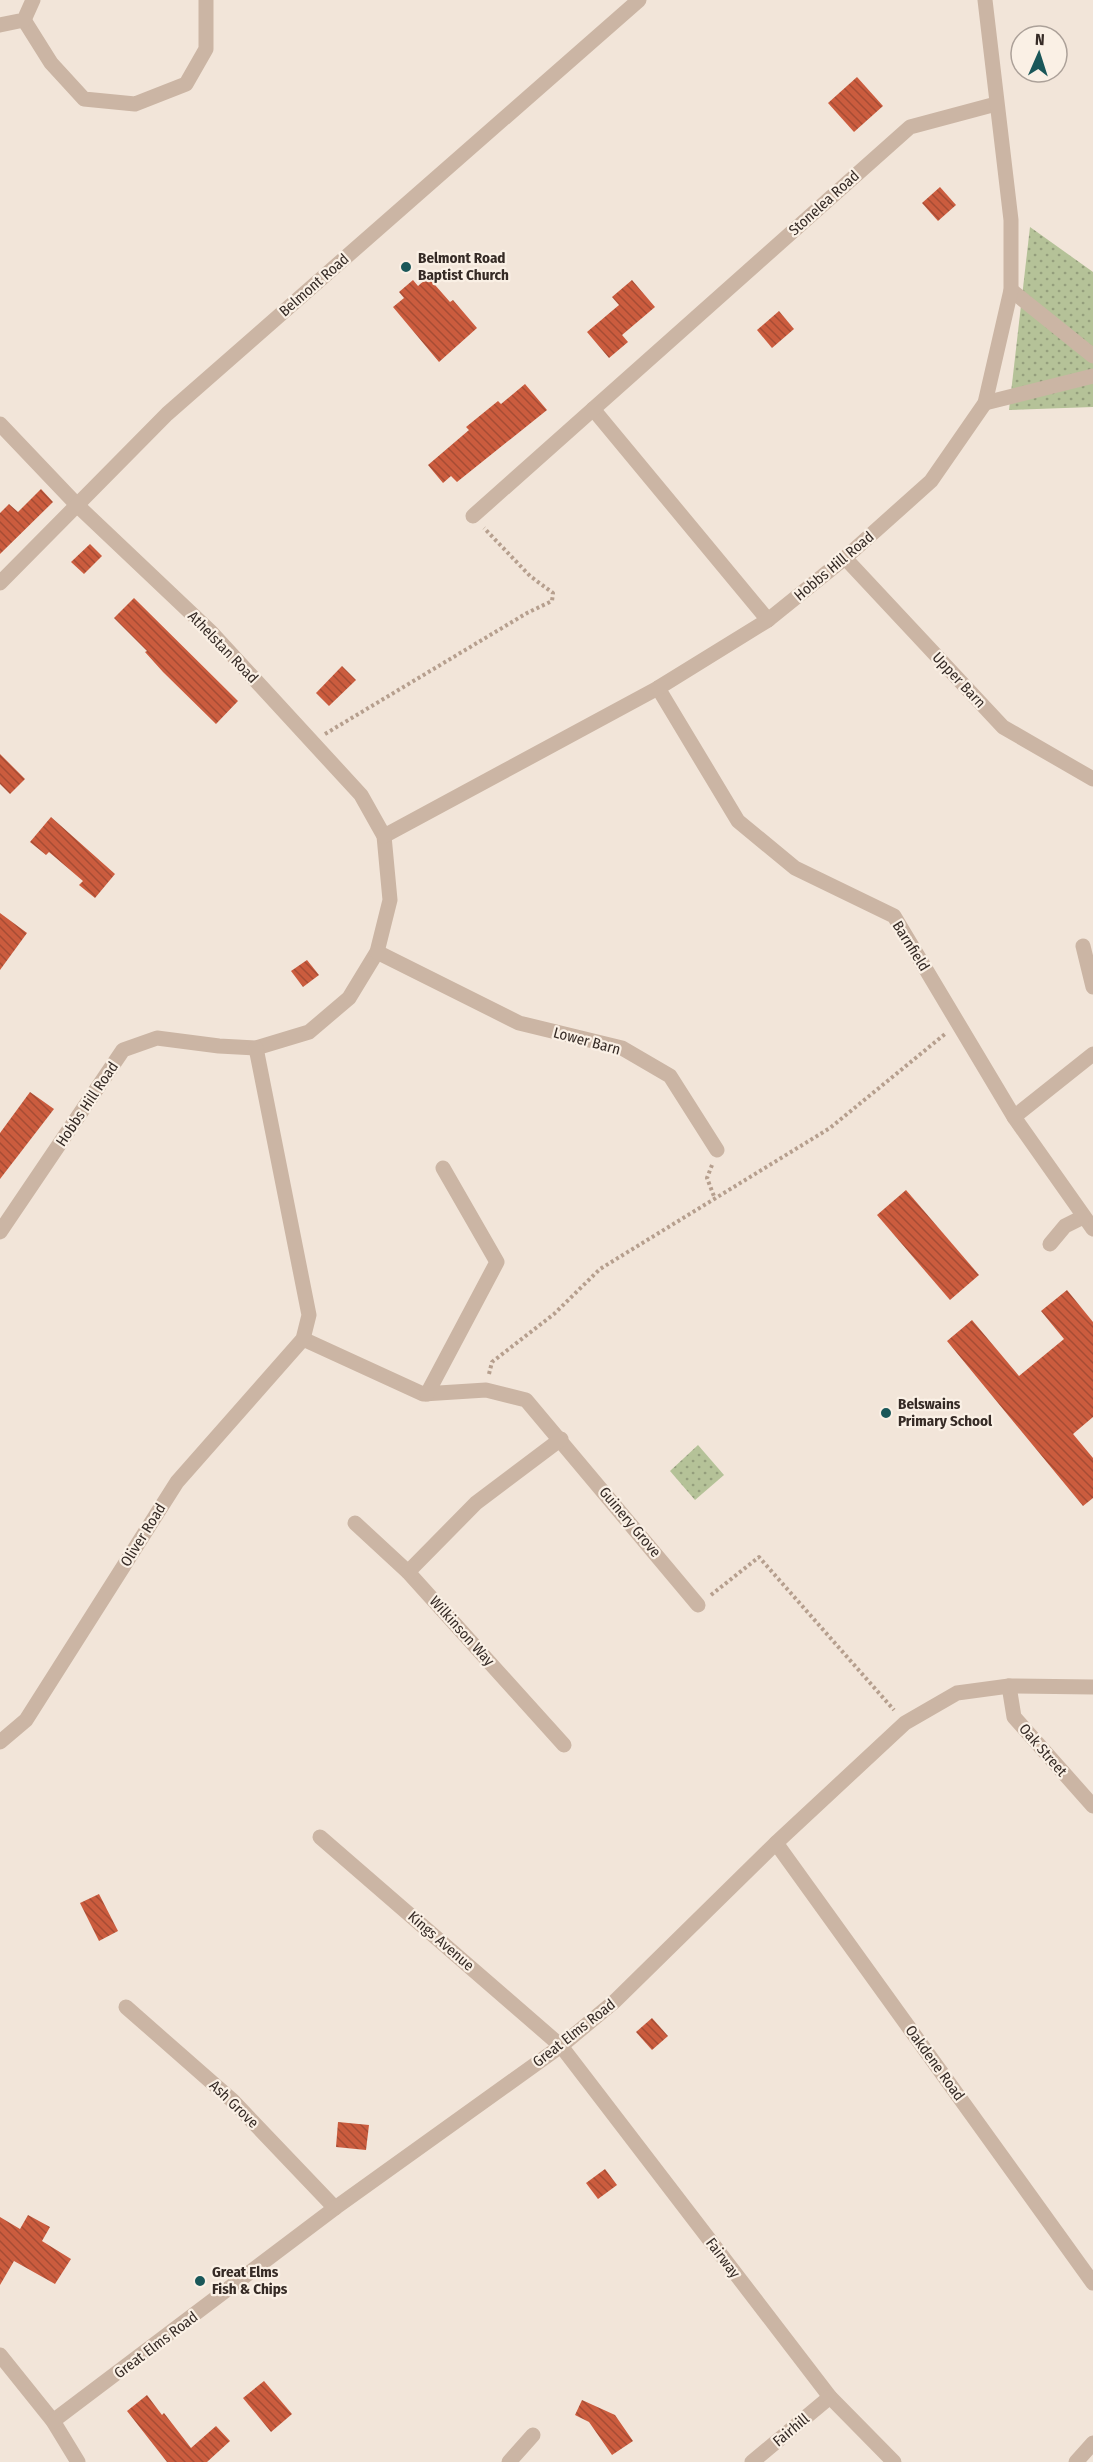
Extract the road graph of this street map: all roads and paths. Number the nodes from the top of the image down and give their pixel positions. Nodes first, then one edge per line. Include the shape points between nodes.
1 (33, 0) edge
2 (206, 0) edge
3 (639, 0) edge
4 (985, 0) edge
5 (24, 20) junction
6 (0, 26) edge
7 (996, 104) junction
8 (1011, 290) junction
9 (1093, 356) edge
10 (1093, 376) edge
11 (985, 403) junction
12 (593, 409) junction
13 (0, 424) edge
14 (78, 506) junction
15 (473, 516) joint
16 (845, 558) junction
17 (0, 583) edge
18 (768, 620) junction
19 (658, 688) junction
20 (311, 742) junction
21 (1093, 779) edge
22 (361, 795) joint
23 (384, 836) junction
24 (1083, 946) dead end
25 (377, 952) junction
26 (1093, 987) edge
27 (958, 1023) junction
28 (256, 1048) junction
29 (1093, 1054) edge
30 (1014, 1117) junction
31 (717, 1150) joint
32 (443, 1168) dead end
33 (715, 1199) junction
34 (1088, 1223) edge
35 (0, 1232) edge
36 (1050, 1244) dead end
37 (303, 1339) junction
38 (486, 1390) junction
39 (427, 1394) junction
40 (561, 1439) junction
41 (355, 1523) dead end
42 (408, 1572) junction
43 (698, 1605) joint
44 (1009, 1686) junction
45 (1093, 1687) edge
46 (904, 1723) junction
47 (0, 1742) edge
48 (564, 1744) dead end
49 (1093, 1806) edge
50 (321, 1837) dead end
51 (776, 1844) junction
52 (126, 2007) dead end
53 (561, 2046) junction
54 (335, 2208) junction
55 (1093, 2283) edge
56 (0, 2355) edge
57 (830, 2397) junction
58 (53, 2421) junction
59 (533, 2434) dead end
60 (1093, 2443) edge
61 (78, 2462) edge
62 (509, 2462) edge
63 (752, 2462) edge
64 (894, 2462) edge
65 (1076, 2462) edge

1 - 5 street
2 - 5 street via 206,49 186,84 135,104 84,99 51,63
3 - 14 street, Belmont Road via 167,414
4 - 7 street
5 - 6 street
7 - 8 street, Hobbs Hill Road via 1011,220
7 - 12 street, Stonelea Road via 910,127
8 - 9 street
8 - 11 street, Hobbs Hill Road
10 - 11 street
11 - 16 street, Hobbs Hill Road via 931,481
12 - 15 street, Stonelea Road
12 - 18 street
13 - 14 street, Athelstan Road
14 - 17 street, Belmont Road
14 - 20 street, Athelstan Road via 212,633
15 - 20 path via 530,576 553,593 552,601
16 - 18 street, Hobbs Hill Road
16 - 21 street, Upper Barn via 1003,727
18 - 19 street, Hobbs Hill Road
19 - 23 street, Hobbs Hill Road
19 - 27 street, Barnfield via 738,821 795,868 894,916
20 - 22 street, Athelstan Road
22 - 23 street, Hobbs Hill Road
23 - 25 street, Hobbs Hill Road via 390,900
24 - 26 street
25 - 28 street, Hobbs Hill Road via 349,998 309,1032
25 - 31 street, Lower Barn via 519,1023 622,1048 670,1076
27 - 30 street, Barnfield
27 - 33 path via 831,1128
28 - 35 street, Hobbs Hill Road via 157,1038 123,1050
28 - 37 street via 309,1315
29 - 30 street
30 - 34 street, Barnfield
31 - 33 path via 707,1178
32 - 39 street via 497,1262
33 - 38 path via 600,1269 554,1314 492,1362
34 - 36 street via 1065,1227
37 - 39 street
37 - 47 street, Oliver Road via 177,1482 26,1720
38 - 39 street
38 - 40 street, Guinery Grove via 526,1400
40 - 42 street via 476,1503
40 - 43 street, Guinery Grove
41 - 42 street, Wilkinson Way
42 - 48 street, Wilkinson Way
43 - 46 path via 759,1557
44 - 45 street, Great Elms Road
44 - 46 street, Great Elms Road via 957,1693
44 - 49 street, Oak Street via 1014,1716
46 - 51 street, Great Elms Road
50 - 53 street, Kings Avenue
51 - 53 street, Great Elms Road via 615,2001
51 - 55 street, Oakdene Road
52 - 54 street, Ash Grove via 233,2101
53 - 54 street, Great Elms Road
53 - 57 street, Fairway
54 - 58 street, Great Elms Road
56 - 58 street
57 - 63 street, Fairhill
57 - 64 street, Fairway
58 - 61 street
59 - 62 street
60 - 65 street

